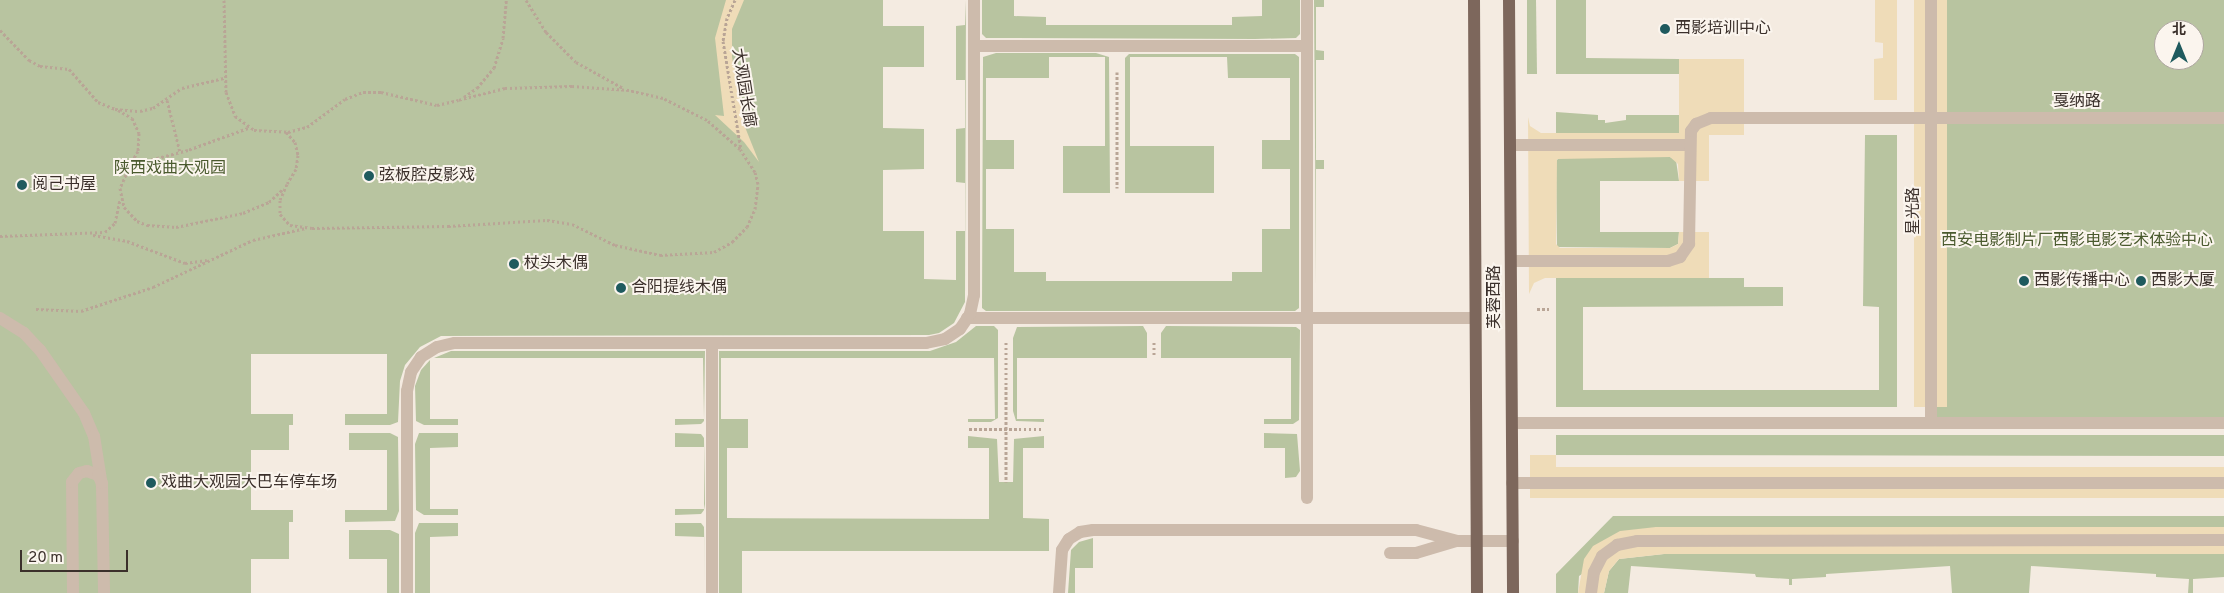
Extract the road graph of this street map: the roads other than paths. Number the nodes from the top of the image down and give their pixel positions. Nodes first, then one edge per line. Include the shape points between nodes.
1 (974, 0) edge
2 (1307, 0) edge
3 (1474, 0) edge
4 (1509, 0) edge
5 (1931, 0) edge
6 (974, 46) junction
7 (1307, 46) junction
8 (1931, 118) junction
9 (2224, 118) edge
10 (1510, 145) junction
11 (1690, 145) junction
12 (1511, 261) junction
13 (0, 318) edge
14 (967, 318) junction
15 (1307, 318) junction
16 (1475, 318) junction
17 (712, 343) junction
18 (1512, 423) junction
19 (1931, 423) junction
20 (2224, 423) edge
21 (1512, 483) junction
22 (2224, 483) edge
23 (102, 486) junction
24 (1307, 498) dead end
25 (2224, 540) edge
26 (1456, 541) junction
27 (1477, 541) junction
28 (1513, 541) junction
29 (1390, 553) dead end
30 (74, 593) edge
31 (104, 593) edge
32 (407, 593) edge
33 (712, 593) edge
34 (1060, 593) edge
35 (1477, 593) edge
36 (1513, 593) edge
37 (1591, 593) edge

1 - 6 street
2 - 7 street
3 - 16 main road, 芙蓉西路
4 - 10 main road, 芙蓉西路
5 - 8 street, 星光路
6 - 7 street
6 - 14 street via 974,295
7 - 15 street
8 - 9 street, 戛纳路
8 - 11 street, 戛纳路 via 1711,118 1696,124 1691,131
8 - 19 street, 星光路
10 - 11 street
10 - 12 main road, 芙蓉西路
11 - 12 street via 1689,244 1680,257 1668,261
12 - 18 main road, 芙蓉西路
13 - 23 street via 24,333 40,350 84,412 94,436
14 - 15 street
14 - 17 street via 960,329 944,339 926,343
15 - 16 street
15 - 24 street
16 - 27 main road, 芙蓉西路
17 - 32 street via 455,343 436,347 421,357 411,372 407,391
17 - 33 street
18 - 19 street
18 - 21 main road, 芙蓉西路
19 - 20 street
21 - 22 street
21 - 28 main road, 芙蓉西路
23 - 30 street via 98,475 87,471 79,473 72,482
23 - 31 street
25 - 37 street via 1637,541 1617,546 1602,556 1594,572
26 - 27 street
26 - 29 street via 1416,553
26 - 34 street via 1416,530 1093,530 1080,532 1062,550
27 - 28 street
27 - 35 main road, 芙蓉西路
28 - 36 main road, 芙蓉西路

